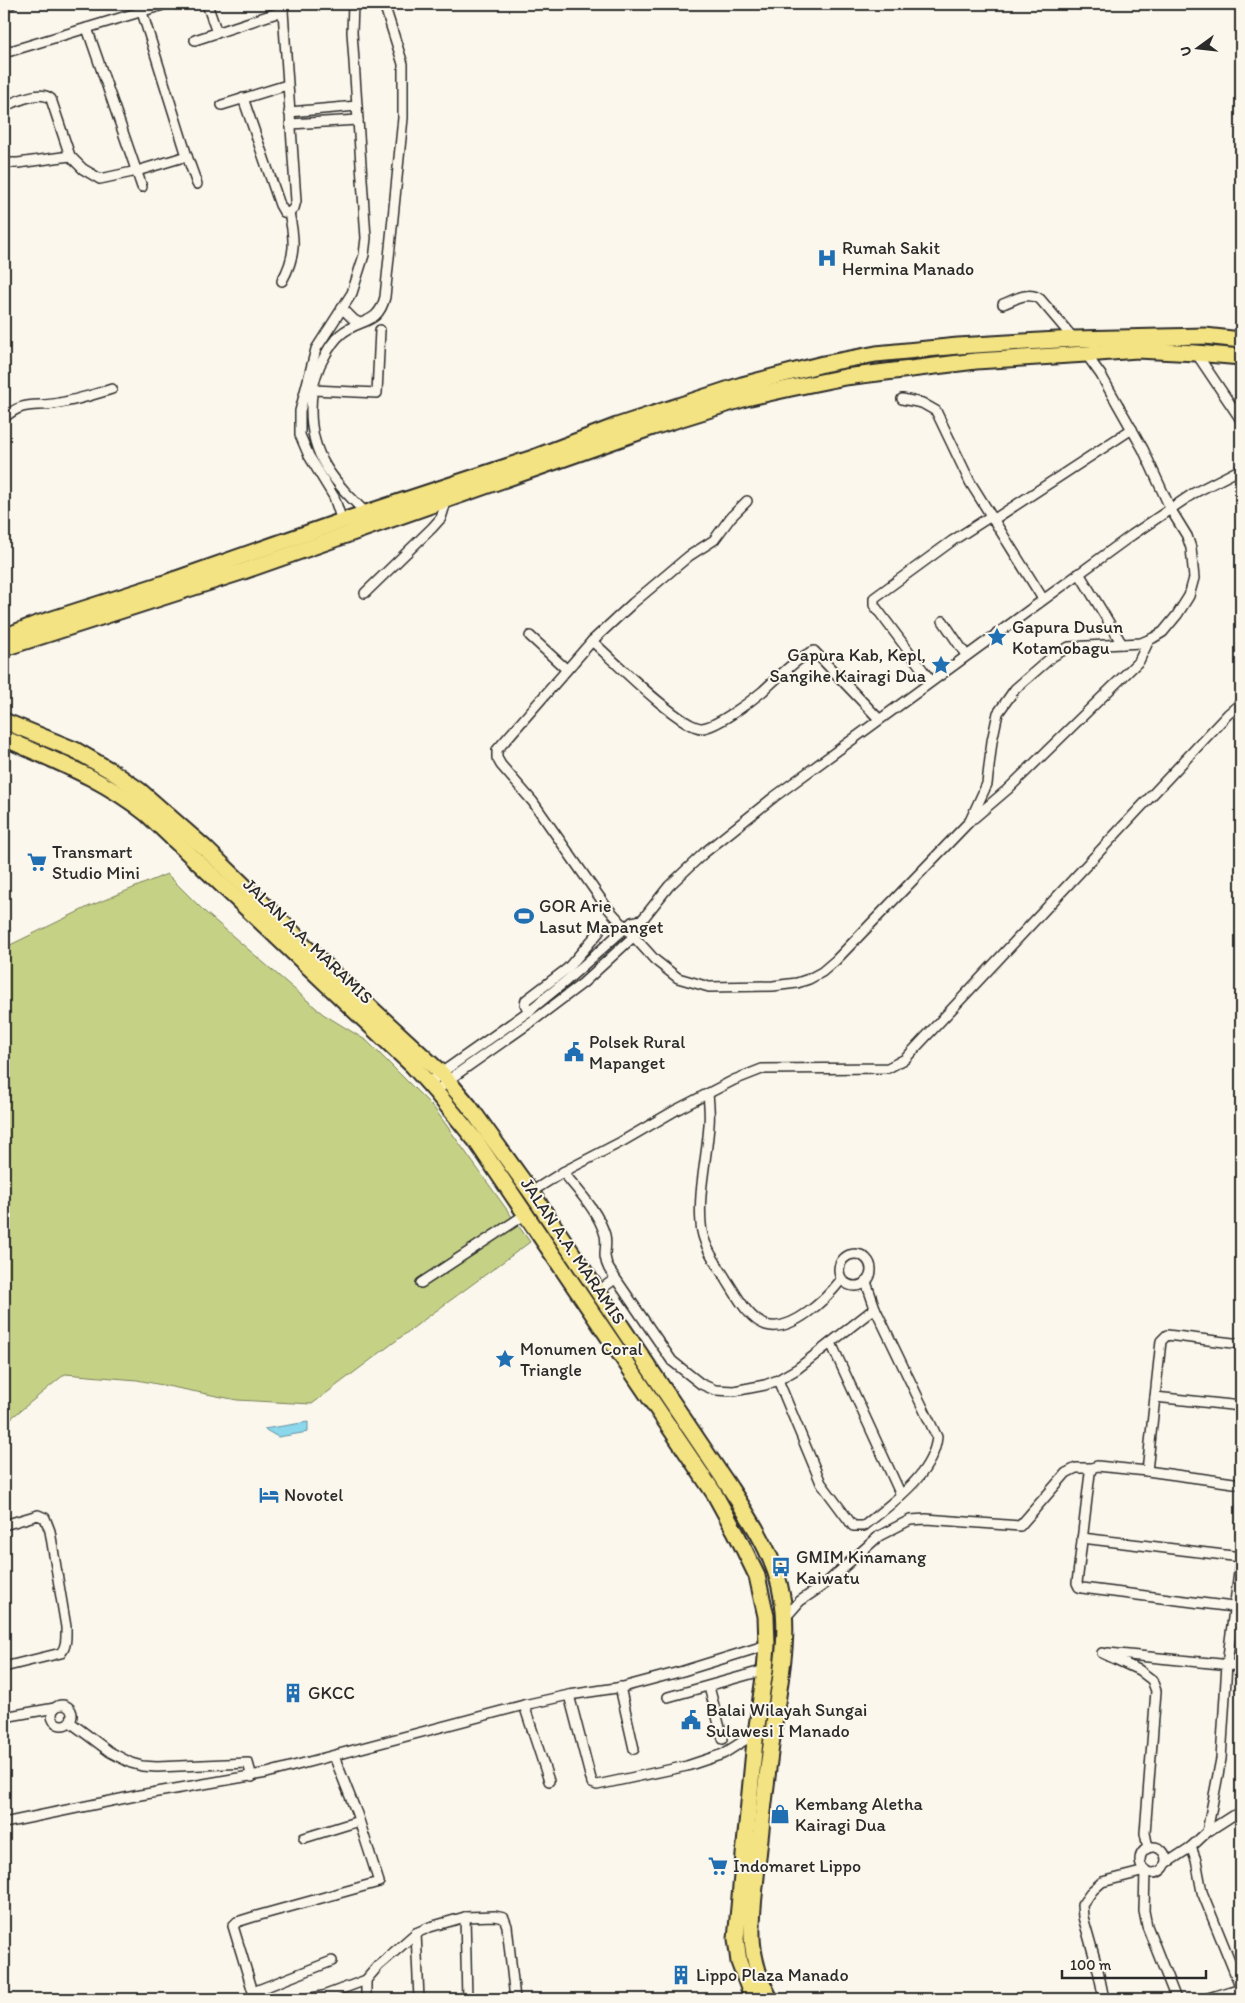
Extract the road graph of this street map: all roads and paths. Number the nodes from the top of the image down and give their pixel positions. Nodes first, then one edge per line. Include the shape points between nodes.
1 (11, 4) edge
2 (207, 4) edge
3 (353, 4) edge
4 (384, 4) edge
5 (162, 5) dead end
6 (4, 7) edge
7 (284, 8) edge
8 (142, 12) junction
9 (87, 28) junction
10 (217, 33) junction
11 (195, 40) dead end
12 (4, 53) edge
13 (287, 85) junction
14 (244, 98) junction
15 (222, 105) dead end
16 (4, 106) edge
17 (357, 106) junction
18 (289, 112) junction
19 (358, 120) junction
20 (290, 124) junction
21 (70, 156) junction
22 (187, 156) junction
23 (4, 163) edge
24 (137, 171) junction
25 (197, 184) dead end
26 (142, 188) dead end
27 (289, 213) junction
28 (282, 281) dead end
29 (1004, 304) dead end
30 (342, 308) junction
31 (360, 323) junction
32 (380, 330) dead end
33 (1074, 339) junction
34 (1241, 340) edge
35 (1196, 353) junction
36 (1086, 354) junction
37 (1241, 357) edge
38 (112, 389) dead end
39 (312, 390) junction
40 (902, 400) dead end
41 (4, 418) edge
42 (1241, 420) edge
43 (1132, 429) junction
44 (1241, 469) edge
45 (447, 499) junction
46 (747, 501) dead end
47 (1171, 510) junction
48 (366, 513) junction
49 (992, 518) junction
50 (342, 521) junction
51 (1079, 573) junction
52 (364, 593) dead end
53 (1042, 599) junction
54 (942, 621) dead end
55 (35, 631) junction
56 (4, 636) edge
57 (530, 636) dead end
58 (1149, 640) junction
59 (592, 641) junction
60 (1122, 644) junction
61 (4, 648) edge
62 (966, 655) junction
63 (566, 669) junction
64 (931, 681) junction
65 (1241, 703) edge
66 (879, 719) junction
67 (4, 721) edge
68 (4, 738) edge
69 (970, 822) junction
70 (642, 920) junction
71 (625, 927) junction
72 (600, 932) dead end
73 (633, 937) junction
74 (529, 1011) junction
75 (444, 1077) junction
76 (433, 1088) junction
77 (708, 1094) junction
78 (563, 1172) junction
79 (531, 1192) junction
80 (526, 1214) junction
81 (615, 1279) junction
82 (841, 1280) junction
83 (866, 1282) junction
84 (421, 1283) dead end
85 (597, 1292) junction
86 (874, 1308) junction
87 (831, 1343) junction
88 (1241, 1344) edge
89 (778, 1380) junction
90 (1155, 1397) junction
91 (1241, 1406) edge
92 (1092, 1468) junction
93 (1147, 1471) junction
94 (1241, 1484) edge
95 (901, 1495) junction
96 (4, 1525) edge
97 (1082, 1538) junction
98 (1241, 1556) edge
99 (1238, 1608) edge
100 (785, 1618) junction
101 (767, 1645) junction
102 (1227, 1664) junction
103 (1241, 1666) edge
104 (4, 1667) edge
105 (765, 1670) junction
106 (620, 1687) junction
107 (709, 1687) junction
108 (569, 1695) junction
109 (668, 1698) dead end
110 (524, 1705) junction
111 (55, 1708) junction
112 (4, 1717) edge
113 (70, 1722) junction
114 (756, 1733) junction
115 (723, 1739) dead end
116 (634, 1749) dead end
117 (334, 1756) junction
118 (252, 1776) junction
119 (549, 1781) dead end
120 (1241, 1814) edge
121 (359, 1821) junction
122 (4, 1823) edge
123 (1207, 1832) junction
124 (304, 1838) dead end
125 (1191, 1847) junction
126 (1148, 1848) junction
127 (1165, 1864) junction
128 (1145, 1871) junction
129 (465, 1917) junction
130 (416, 1933) junction
131 (332, 1962) dead end
132 (366, 1980) junction
133 (1241, 1988) edge
134 (255, 1996) edge
135 (322, 1998) edge
136 (306, 1999) edge
137 (366, 1999) edge
138 (419, 1999) edge
139 (467, 1999) edge
140 (515, 1999) edge
141 (753, 1999) edge
142 (770, 1999) edge
143 (1104, 1999) edge
144 (1176, 1999) edge
145 (1206, 1999) edge

1 - 6 street
2 - 10 street
3 - 17 street
4 - 31 street via 403,64 402,118 385,297 377,316
5 - 8 street
7 - 10 street
7 - 13 street
8 - 9 street
8 - 22 street
9 - 12 street
9 - 24 street
10 - 11 street
13 - 14 street
13 - 18 street
14 - 15 street
14 - 27 street via 280,205 284,212
16 - 21 street via 48,96
17 - 18 street
17 - 19 street
18 - 20 street
19 - 20 street
19 - 30 street via 366,238 352,293
20 - 27 street via 296,201
21 - 23 street
21 - 24 street via 100,179
22 - 24 street
22 - 25 street
24 - 26 street
27 - 28 street via 294,239 290,266
29 - 33 street via 1025,295 1035,296
30 - 31 street
30 - 50 street via 316,349 300,411 300,435 334,497
31 - 39 street via 332,342
32 - 39 street via 377,393
33 - 34 highway via 1205,336
33 - 48 highway via 876,354 786,373 617,426 533,458
35 - 36 highway via 1137,350
35 - 37 highway
35 - 42 street
36 - 43 street
36 - 45 highway via 976,361 845,377 746,398
38 - 41 street via 57,404 26,405
39 - 48 street via 311,429 316,448 333,477
40 - 49 street via 922,403 936,412
43 - 47 street
43 - 49 street
44 - 47 street via 1194,493
45 - 52 street via 441,518
45 - 55 highway via 241,572
46 - 59 street via 714,540 689,556 632,603
47 - 51 street
47 - 58 street via 1187,536 1194,578 1189,596 1177,614 1163,632
48 - 50 highway
49 - 53 street
49 - 64 street via 952,541 874,598 874,605
50 - 55 highway
51 - 53 street
51 - 60 street
53 - 62 street
54 - 62 street
55 - 56 highway
55 - 61 highway
57 - 63 street
58 - 60 street
58 - 69 street via 1139,661
59 - 63 street
59 - 66 street via 662,704 694,727 708,726 738,709 814,651
60 - 69 street via 1069,647 1053,656 1015,689 998,713 987,784
62 - 64 street
63 - 71 street via 497,750 497,758
64 - 66 street
65 - 77 street via 905,1059 888,1068 762,1069
66 - 70 street via 704,853 669,886
67 - 75 highway via 75,750 151,799
68 - 76 highway, JALAN A.A. MARAMIS via 87,774 128,798
69 - 73 street via 836,960 809,979 764,986 709,987 694,984 678,978
70 - 71 street
70 - 73 street
71 - 73 street
71 - 74 street
72 - 74 street via 568,968 526,1000
73 - 75 street via 568,994
74 - 75 street
75 - 76 street
75 - 79 highway
76 - 80 highway, JALAN A.A. MARAMIS via 476,1141
77 - 78 street
77 - 82 street via 709,1125 700,1225 712,1256 740,1299 753,1316 765,1324 776,1326 808,1312
78 - 79 street
78 - 81 street via 600,1222 605,1238 604,1258
79 - 85 highway
80 - 84 street
80 - 101 highway, JALAN A.A. MARAMIS via 714,1492 757,1576 766,1616
81 - 85 street
81 - 89 street via 672,1361 701,1384 715,1390 734,1391
82 - 83 street via 853,1286
82 - 83 street via 838,1267 841,1260 860,1254 870,1263
83 - 86 street
85 - 100 highway via 758,1532 782,1594
86 - 87 street
86 - 95 street via 937,1437 932,1457
87 - 89 street
87 - 95 street
88 - 90 street via 1163,1337
89 - 95 street via 821,1483 853,1526 864,1526
90 - 91 street
90 - 93 street
92 - 93 street
92 - 97 street
92 - 100 street via 1076,1468 1066,1473 1020,1526 910,1520 879,1536 825,1584 800,1601
93 - 94 street
96 - 104 street via 38,1515 45,1518 66,1627 61,1653
97 - 98 street
97 - 99 street via 1079,1587
98 - 99 street
99 - 102 street
100 - 142 highway via 751,1928 754,1963
101 - 105 highway, JALAN A.A. MARAMIS
101 - 106 street
102 - 103 street
102 - 123 street via 1221,1758
102 - 126 street via 1102,1653 1139,1670 1152,1680 1156,1691 1146,1833
105 - 107 street
105 - 114 highway, JALAN A.A. MARAMIS
106 - 108 street
106 - 116 street
107 - 109 street
107 - 115 street
108 - 110 street
108 - 114 street via 592,1783 597,1785 687,1766 723,1754
110 - 117 street
110 - 119 street
111 - 112 street
111 - 113 street via 53,1716 57,1723
111 - 113 street via 62,1705 69,1708
113 - 118 street via 110,1752 131,1763 157,1767 248,1763
114 - 141 highway, JALAN A.A. MARAMIS via 736,1938 739,1962
117 - 118 street
117 - 121 street
118 - 122 street
120 - 123 street
121 - 124 street
121 - 134 street via 379,1882 253,1917 233,1926
123 - 125 street
125 - 127 street
125 - 133 street via 1202,1892
126 - 127 street via 1156,1847 1163,1852
126 - 128 street via 1140,1856 1140,1865
127 - 128 street via 1157,1872
128 - 143 street via 1102,1882 1082,1906
128 - 144 street via 1147,1926
129 - 130 street
129 - 139 street
129 - 140 street via 504,1918 509,1935
130 - 132 street
130 - 138 street
131 - 134 street
132 - 135 street
132 - 137 street
133 - 145 street
135 - 136 street

